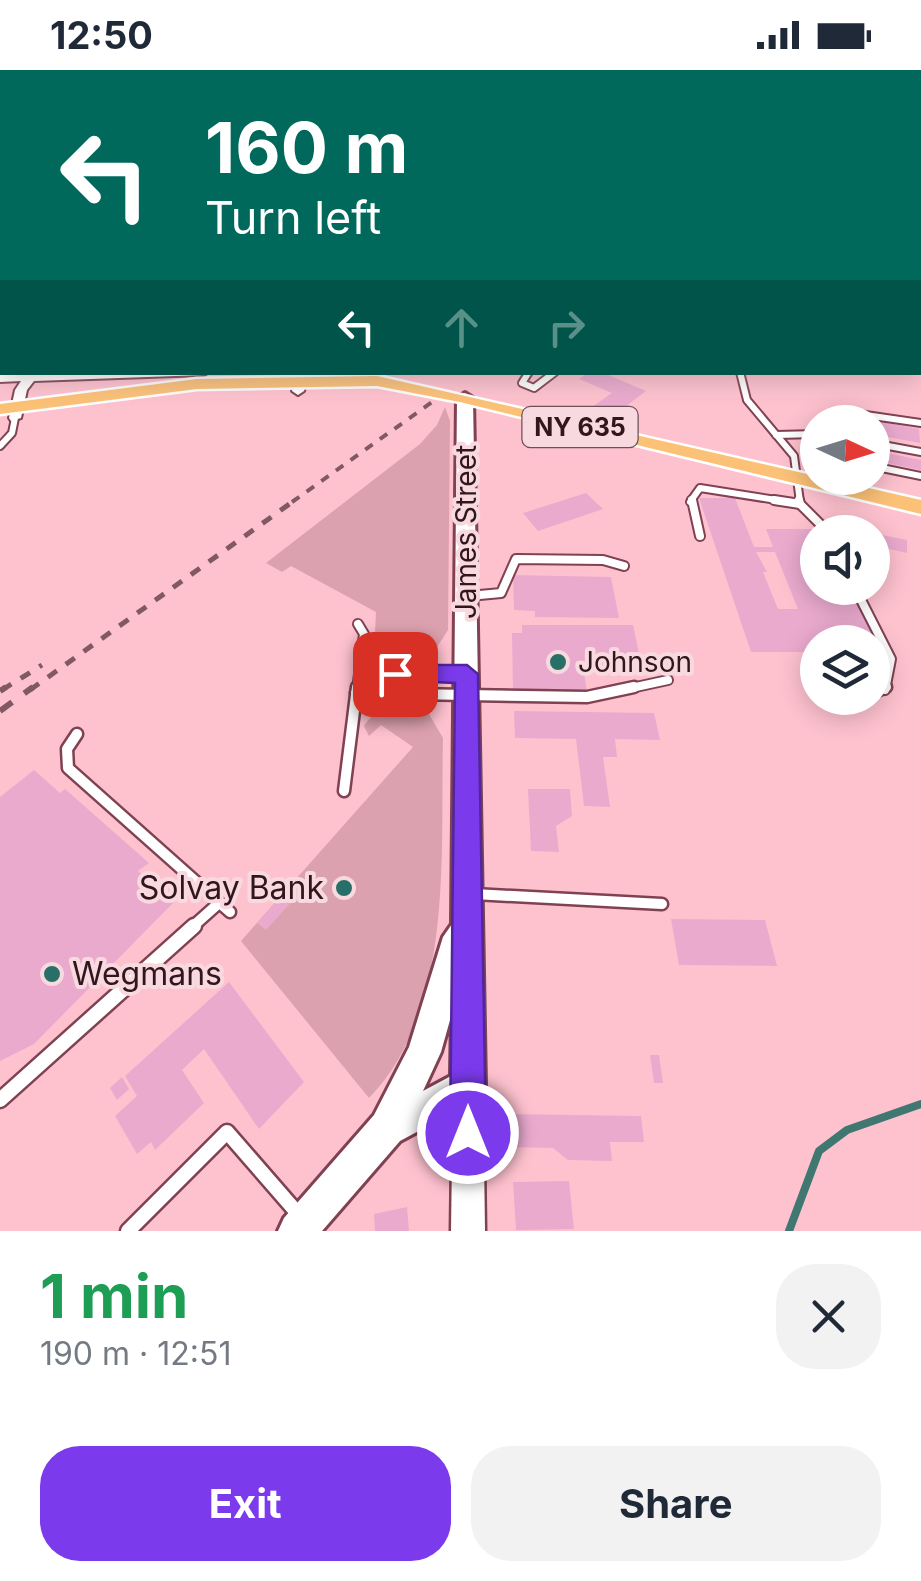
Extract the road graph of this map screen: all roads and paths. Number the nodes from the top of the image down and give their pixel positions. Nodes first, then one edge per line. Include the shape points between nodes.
1 (31, 375) edge
2 (527, 375) edge
3 (552, 375) edge
4 (740, 375) edge
5 (0, 378) edge
6 (301, 381) edge
7 (465, 390) junction
8 (8, 413) edge
9 (890, 417) edge
10 (921, 423) edge
11 (800, 435) edge
12 (776, 436) junction
13 (0, 446) edge
14 (890, 446) edge
15 (921, 452) edge
16 (890, 470) edge
17 (921, 476) edge
18 (794, 478) junction
19 (800, 504) junction
20 (921, 507) edge
21 (811, 515) edge
22 (700, 536) dead end
23 (624, 566) dead end
24 (466, 596) junction
25 (358, 624) dead end
26 (359, 674) junction
27 (668, 680) dead end
28 (467, 684) junction
29 (356, 693) junction
30 (76, 734) dead end
31 (344, 791) dead end
32 (466, 900) junction
33 (662, 904) dead end
34 (225, 908) joint
35 (468, 1086) junction
36 (0, 1100) edge
37 (386, 1128) junction
38 (301, 1226) edge
39 (128, 1231) edge
40 (468, 1231) edge

1 - 5 street
1 - 8 street
2 - 3 lane via 522,383 534,388
4 - 12 lane via 754,412
6 - 7 main road, NY 635
6 - 8 main road, NY 635 via 143,389
7 - 18 main road, NY 635
7 - 24 main road, James Street
8 - 13 lane via 12,432
9 - 10 lane
11 - 12 lane
12 - 18 lane via 794,455
14 - 15 lane
16 - 17 lane
18 - 19 lane
18 - 20 main road, NY 635
19 - 21 lane
19 - 22 lane via 700,488 690,502
23 - 24 lane via 516,559 501,594
24 - 28 main road, James Street
25 - 26 lane via 364,634
26 - 28 lane
26 - 29 lane
27 - 28 lane via 587,697
28 - 29 lane
28 - 32 main road, James Street
29 - 31 lane
30 - 34 lane via 67,750 68,768
32 - 33 lane
32 - 35 main road, James Street
32 - 37 main road via 424,1052
34 - 36 lane
35 - 37 main road
35 - 40 street, James Street
37 - 38 main road
38 - 39 lane via 226,1132

